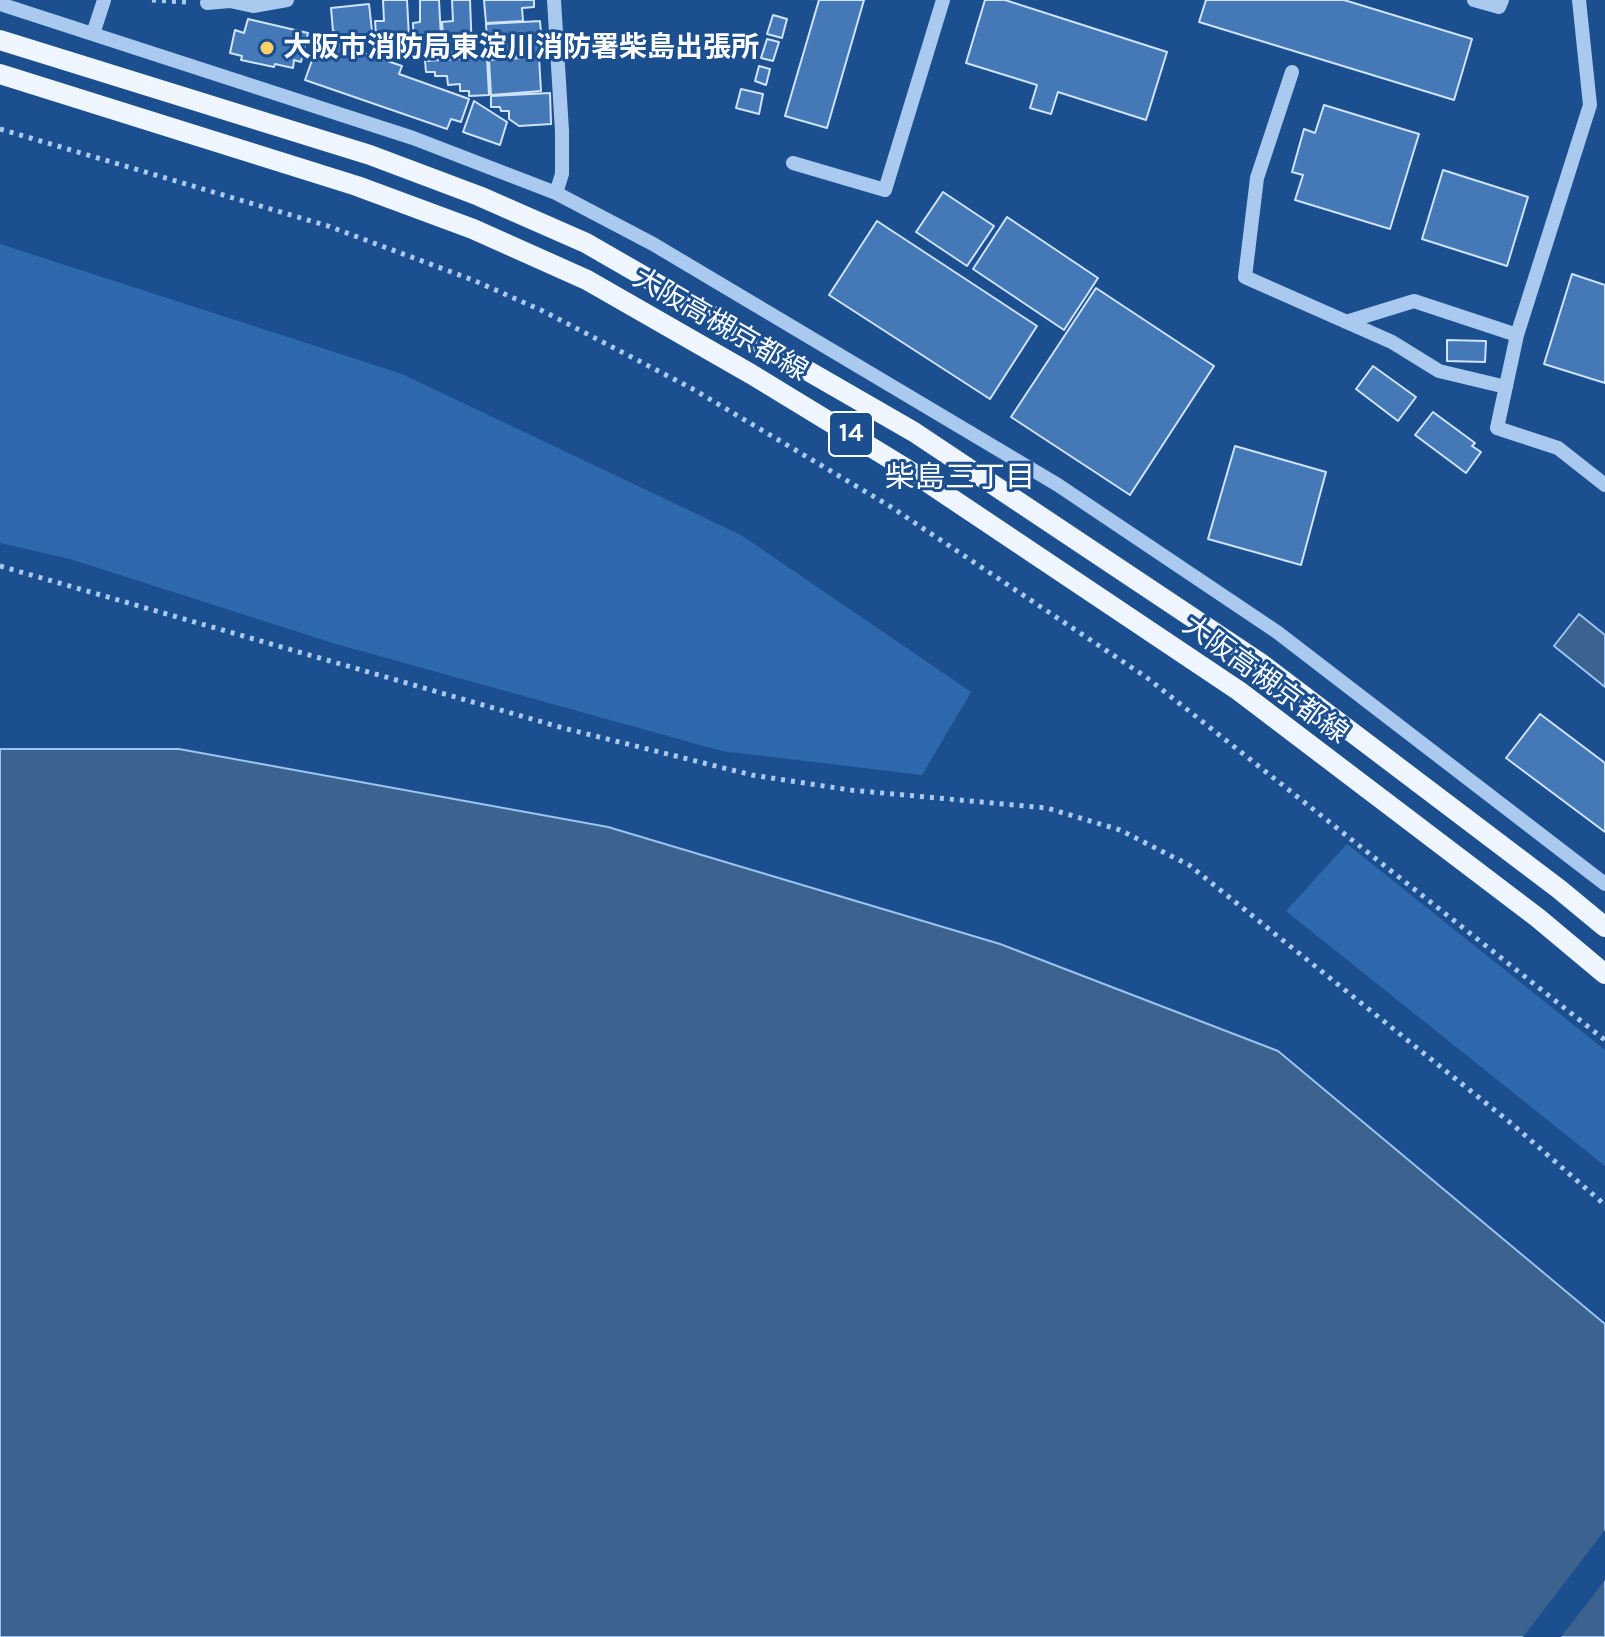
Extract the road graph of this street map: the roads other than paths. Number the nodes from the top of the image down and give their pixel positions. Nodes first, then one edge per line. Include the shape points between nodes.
1 (104, 0) edge
2 (287, 0) edge
3 (554, 0) edge
4 (943, 0) edge
5 (1474, 0) edge
6 (1502, 0) edge
7 (1579, 0) edge
8 (207, 3) road end
9 (0, 4) edge
10 (93, 34) junction
11 (0, 40) edge
12 (1292, 72) dead end
13 (0, 74) edge
14 (793, 163) dead end
15 (556, 193) junction
16 (1346, 322) junction
17 (1517, 335) junction
18 (1506, 387) junction
19 (1605, 485) edge
20 (1605, 884) edge
21 (1605, 927) edge
22 (1605, 974) edge

1 - 10 street
2 - 8 street via 253,6
3 - 15 street via 562,131 562,174
4 - 14 street via 885,190
5 - 6 street via 1499,7
7 - 17 street via 1590,105
9 - 10 street
10 - 15 street via 413,138
11 - 21 main road, 大阪高槻京都線 / 14 via 370,155 586,243 914,432 1259,662
12 - 16 street via 1257,178 1245,277
13 - 22 main road, 大阪高槻京都線 / 14 via 357,186 473,229 587,280 915,474 1239,691
15 - 20 street via 653,244 1058,485 1277,632
16 - 17 street via 1414,301
16 - 18 street via 1439,371
17 - 18 street
18 - 19 street via 1497,428 1558,448

